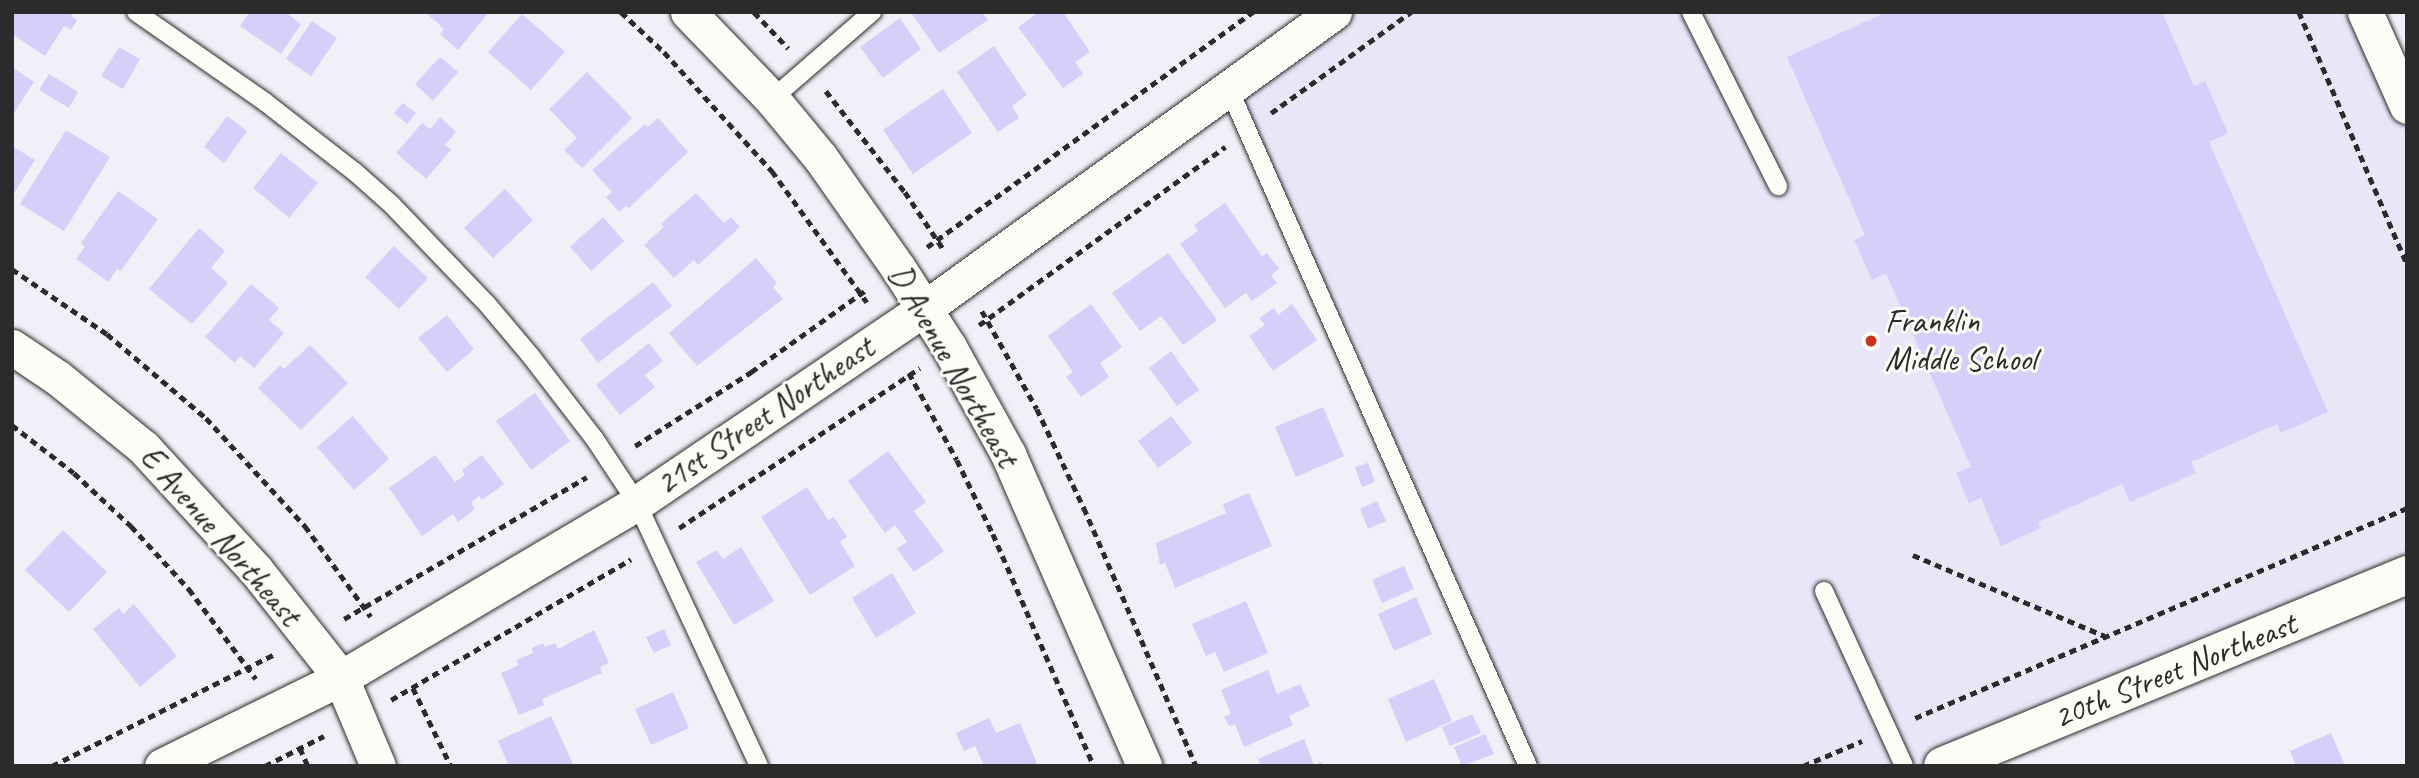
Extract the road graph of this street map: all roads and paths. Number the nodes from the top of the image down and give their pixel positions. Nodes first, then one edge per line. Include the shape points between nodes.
1 (136, 12) edge
2 (621, 12) edge
3 (688, 12) edge
4 (754, 12) edge
5 (872, 12) edge
6 (1253, 12) edge
7 (1334, 12) edge
8 (1411, 12) edge
9 (1691, 12) edge
10 (2299, 12) edge
11 (2365, 12) edge
12 (807, 69) junction
13 (1229, 89) junction
14 (772, 99) junction
15 (2407, 106) edge
16 (1247, 131) junction
17 (1778, 186) dead end
18 (938, 241) junction
19 (925, 248) dead end
20 (945, 250) dead end
21 (2407, 264) edge
22 (12, 270) edge
23 (870, 306) dead end
24 (980, 306) dead end
25 (925, 308) junction
26 (987, 319) junction
27 (973, 330) dead end
28 (12, 347) edge
29 (903, 364) dead end
30 (12, 425) edge
31 (637, 503) junction
32 (2407, 508) edge
33 (1913, 555) dead end
34 (2407, 575) edge
35 (1824, 591) dead end
36 (375, 624) dead end
37 (2106, 636) junction
38 (276, 654) dead end
39 (248, 668) junction
40 (341, 678) junction
41 (408, 678) dead end
42 (261, 685) dead end
43 (1887, 730) junction
44 (327, 735) dead end
45 (294, 739) dead end
46 (300, 748) junction
47 (52, 766) edge
48 (162, 766) edge
49 (265, 766) edge
50 (308, 766) edge
51 (378, 766) edge
52 (451, 766) edge
53 (759, 766) edge
54 (1094, 766) edge
55 (1144, 766) edge
56 (1196, 766) edge
57 (1528, 766) edge
58 (1803, 766) edge
59 (1904, 766) edge
60 (1943, 766) edge

1 - 31 lane via 265,102 392,205 530,355
2 - 23 path via 664,52 772,171
3 - 14 street, D Avenue Northeast
4 - 12 path
5 - 12 lane
6 - 18 path
7 - 13 street, 21st Street Northeast
8 - 16 path
9 - 17 lane
10 - 21 path
11 - 15 street
12 - 14 lane
12 - 18 path via 863,136
13 - 16 lane
13 - 25 street, 21st Street Northeast
14 - 25 street, D Avenue Northeast via 820,157
16 - 26 path
16 - 57 lane
18 - 19 path
18 - 20 path
22 - 36 path via 107,334 206,418 305,526
24 - 26 path
25 - 31 street, 21st Street Northeast
25 - 55 street, D Avenue Northeast via 1008,454
26 - 27 path
26 - 56 path via 1084,508
28 - 40 street, E Avenue Northeast via 144,448 255,569
29 - 54 path via 993,534
30 - 39 path via 131,526 189,589
31 - 40 street, 21st Street Northeast
31 - 53 lane
32 - 37 path
33 - 37 path
34 - 60 street, 20th Street Northeast
35 - 43 lane
37 - 43 path
38 - 39 path
39 - 42 path
39 - 47 path
40 - 48 street, 21st Street Northeast
40 - 51 street, E Avenue Northeast
41 - 52 path
43 - 58 path
43 - 59 lane
44 - 46 path
45 - 46 path
46 - 49 path
46 - 50 path

